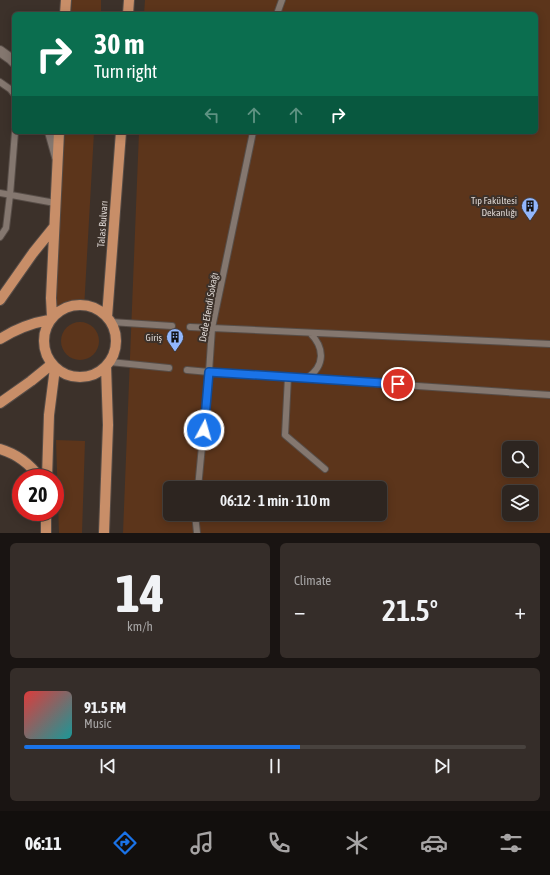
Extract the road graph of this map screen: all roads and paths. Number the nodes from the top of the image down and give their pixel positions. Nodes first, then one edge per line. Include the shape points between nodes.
1 (66, 0) edge
2 (129, 0) edge
3 (282, 0) edge
4 (65, 12) edge
5 (128, 12) edge
6 (278, 12) edge
7 (0, 51) edge
8 (12, 60) edge
9 (0, 82) edge
10 (12, 92) edge
11 (15, 134) edge
12 (51, 134) edge
13 (59, 134) edge
14 (121, 134) edge
15 (253, 134) edge
16 (58, 158) junction
17 (0, 193) edge
18 (10, 195) junction
19 (55, 203) junction
20 (54, 227) junction
21 (0, 237) edge
22 (0, 300) edge
23 (51, 318) junction
24 (109, 320) junction
25 (172, 326) dead end
26 (190, 327) dead end
27 (212, 328) junction
28 (310, 333) junction
29 (0, 339) edge
30 (550, 344) edge
31 (108, 364) junction
32 (53, 366) junction
33 (169, 368) dead end
34 (187, 370) dead end
35 (209, 372) junction
36 (288, 377) junction
37 (307, 378) junction
38 (550, 395) edge
39 (0, 403) edge
40 (0, 449) edge
41 (34, 469) edge
42 (47, 469) edge
43 (325, 469) dead end
44 (199, 481) edge
45 (46, 521) edge
46 (196, 521) edge
47 (46, 533) edge
48 (104, 533) edge
49 (197, 533) edge

1 - 4 main road
2 - 5 main road
3 - 6 lane
7 - 8 street
9 - 10 lane
11 - 18 lane
12 - 16 street
13 - 16 main road
14 - 24 main road, Talas Bulvarı
15 - 27 lane, Dede Efendi Sokağı
16 - 19 main road
17 - 18 lane
18 - 19 lane
18 - 21 lane via 6,228
19 - 20 main road
20 - 22 main road
20 - 23 main road
23 - 24 main road via 66,307 86,304 105,314
23 - 29 main road via 23,326
23 - 32 main road via 43,340 44,350
24 - 25 lane
24 - 31 main road via 115,332 116,342
26 - 27 lane
27 - 28 lane
27 - 35 lane, Dede Efendi Sokağı
28 - 30 lane
28 - 37 lane via 318,343 321,356 317,369
31 - 32 main road via 94,375 84,377 64,374
31 - 33 lane
31 - 48 main road
32 - 39 main road
32 - 42 main road
34 - 35 lane
35 - 36 lane
35 - 44 lane, Dede Efendi Sokağı
36 - 37 lane
36 - 43 lane via 285,435
37 - 38 lane
40 - 41 main road via 18,457
45 - 47 main road
46 - 49 lane

